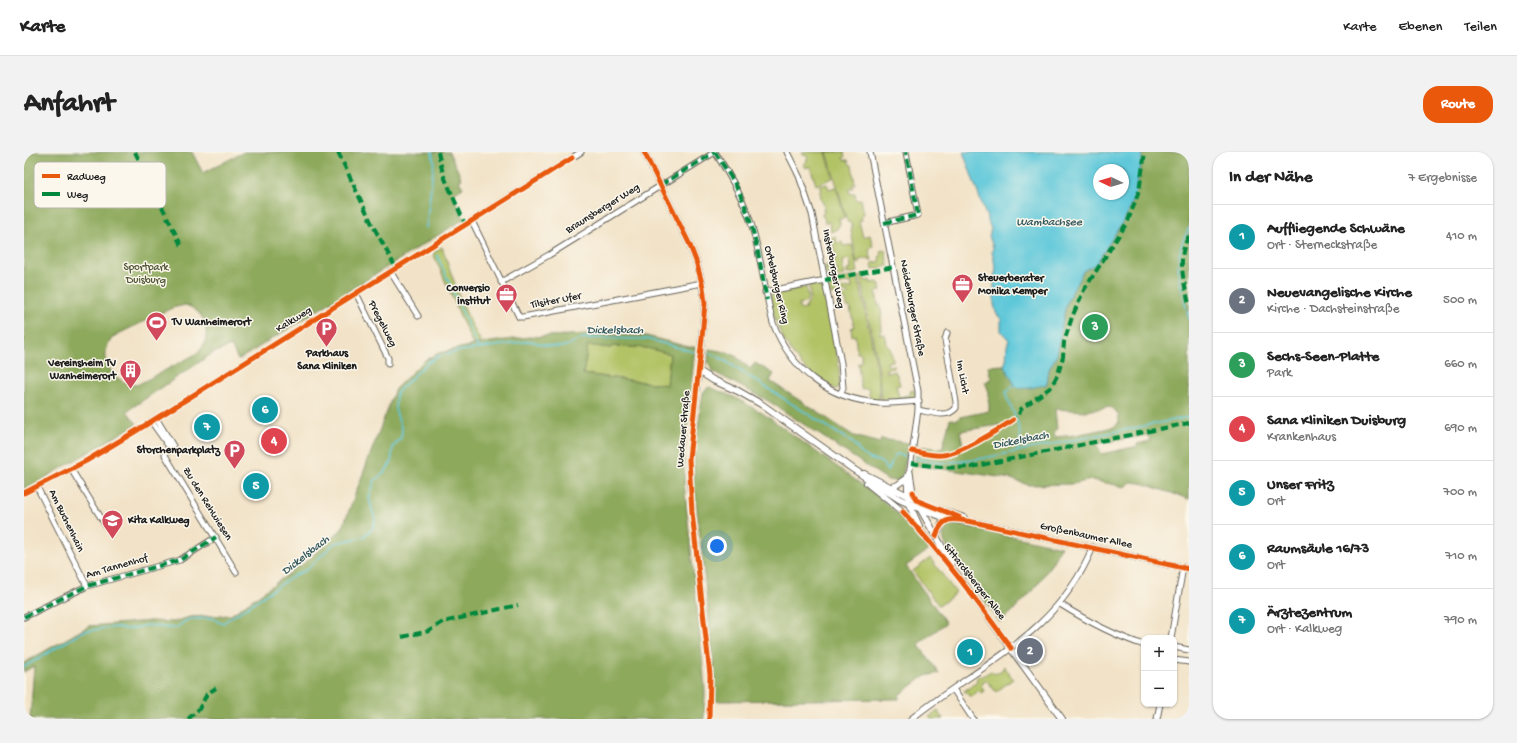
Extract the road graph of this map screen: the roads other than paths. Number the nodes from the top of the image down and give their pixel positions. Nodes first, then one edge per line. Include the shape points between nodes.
1 (581, 152) edge
2 (644, 152) edge
3 (715, 152) edge
4 (787, 152) edge
5 (870, 152) edge
6 (906, 152) edge
7 (661, 185) junction
8 (472, 221) junction
9 (884, 222) junction
10 (390, 271) junction
11 (825, 280) junction
12 (501, 282) junction
13 (702, 283) junction
14 (766, 292) junction
15 (356, 293) junction
16 (418, 316) dead end
17 (947, 333) dead end
18 (388, 364) dead end
19 (700, 371) junction
20 (840, 394) junction
21 (919, 401) junction
22 (918, 410) junction
23 (154, 419) junction
24 (910, 466) junction
25 (71, 469) junction
26 (853, 470) junction
27 (907, 478) junction
28 (38, 487) junction
29 (890, 487) junction
30 (24, 494) edge
31 (908, 496) junction
32 (916, 500) junction
33 (909, 504) junction
34 (920, 510) junction
35 (949, 519) junction
36 (978, 523) junction
37 (106, 526) dead end
38 (923, 534) junction
39 (936, 536) junction
40 (216, 537) junction
41 (1092, 547) junction
42 (1186, 568) edge
43 (236, 572) dead end
44 (960, 578) junction
45 (86, 586) junction
46 (1060, 604) junction
47 (24, 617) edge
48 (1172, 635) edge
49 (1141, 644) edge
50 (1011, 648) junction
51 (1177, 648) edge
52 (1189, 650) edge
53 (1177, 660) edge
54 (1189, 662) edge
55 (953, 689) junction
56 (1159, 707) edge
57 (709, 719) edge
58 (911, 719) edge
59 (973, 719) edge
60 (1062, 719) edge
61 (1157, 719) edge

1 - 8 street, Kalkweg
2 - 7 main road, Wedauer Straße
3 - 7 street, Braunsberger Weg
3 - 14 street, Ortelsburger Ring via 732,179 746,209
4 - 11 street, Insterburger Weg via 807,197
5 - 9 street, Neidenburger Straße
6 - 9 street via 918,215
7 - 12 street, Braunsberger Weg
7 - 13 main road, Wedauer Straße via 689,244
8 - 10 street, Kalkweg
8 - 12 street, Tilsiter Ufer
9 - 21 street, Neidenburger Straße
10 - 15 street, Kalkweg
10 - 16 street
11 - 14 street
11 - 20 street, Insterburger Weg via 843,378
12 - 13 street, Tilsiter Ufer via 517,315 523,318
13 - 19 main road, Wedauer Straße via 704,303
14 - 20 street, Ortelsburger Ring via 773,323 789,355 822,385
15 - 18 street, Pregelweg via 388,358
15 - 23 street, Kalkweg
17 - 22 street, Im Licht via 945,340 956,408 946,414
19 - 26 main road, Großenbaumer Allee via 761,404
19 - 57 street, Wedauer Straße via 690,452 690,488 710,675
20 - 21 street, Ortelsburger Ring via 861,401 880,403
21 - 22 street, Neidenburger Straße
22 - 24 street, Neidenburger Straße
23 - 25 street, Kalkweg
23 - 40 street, Zu den Rehwiesen via 171,447 165,455
24 - 27 street, Neidenburger Straße
24 - 32 street, Neidenburger Straße
25 - 28 street, Kalkweg
25 - 37 street
26 - 29 main road, Großenbaumer Allee
26 - 33 main road, Großenbaumer Allee
26 - 38 main road, Sittardsberger Allee via 900,510
27 - 29 street
27 - 31 street, Neidenburger Straße
28 - 30 street, Kalkweg
28 - 45 street, Am Buchenhain
29 - 31 main road, Großenbaumer Allee
31 - 32 main road, Großenbaumer Allee
31 - 33 street, Neidenburger Straße
32 - 34 main road, Sittardsberger Allee
32 - 36 main road, Großenbaumer Allee
33 - 34 main road, Großenbaumer Allee
33 - 38 main road, Sittardsberger Allee
34 - 35 main road, Großenbaumer Allee
34 - 39 main road, Sittardsberger Allee
35 - 36 main road, Großenbaumer Allee
35 - 39 main road via 942,523
36 - 41 main road, Großenbaumer Allee
38 - 44 main road, Sittardsberger Allee
39 - 44 main road, Sittardsberger Allee
40 - 43 street, Zu den Rehwiesen
40 - 45 street, Am Tannenhof via 180,560
41 - 42 main road, Großenbaumer Allee
41 - 46 street via 1084,566
42 - 48 street
44 - 50 main road, Sittardsberger Allee
45 - 47 street, Am Tannenhof
46 - 49 street via 1105,630
46 - 50 street via 1030,634
50 - 55 street
50 - 60 main road, Sittardsberger Allee
51 - 52 street
53 - 54 street
55 - 58 street
55 - 59 street
56 - 61 street

